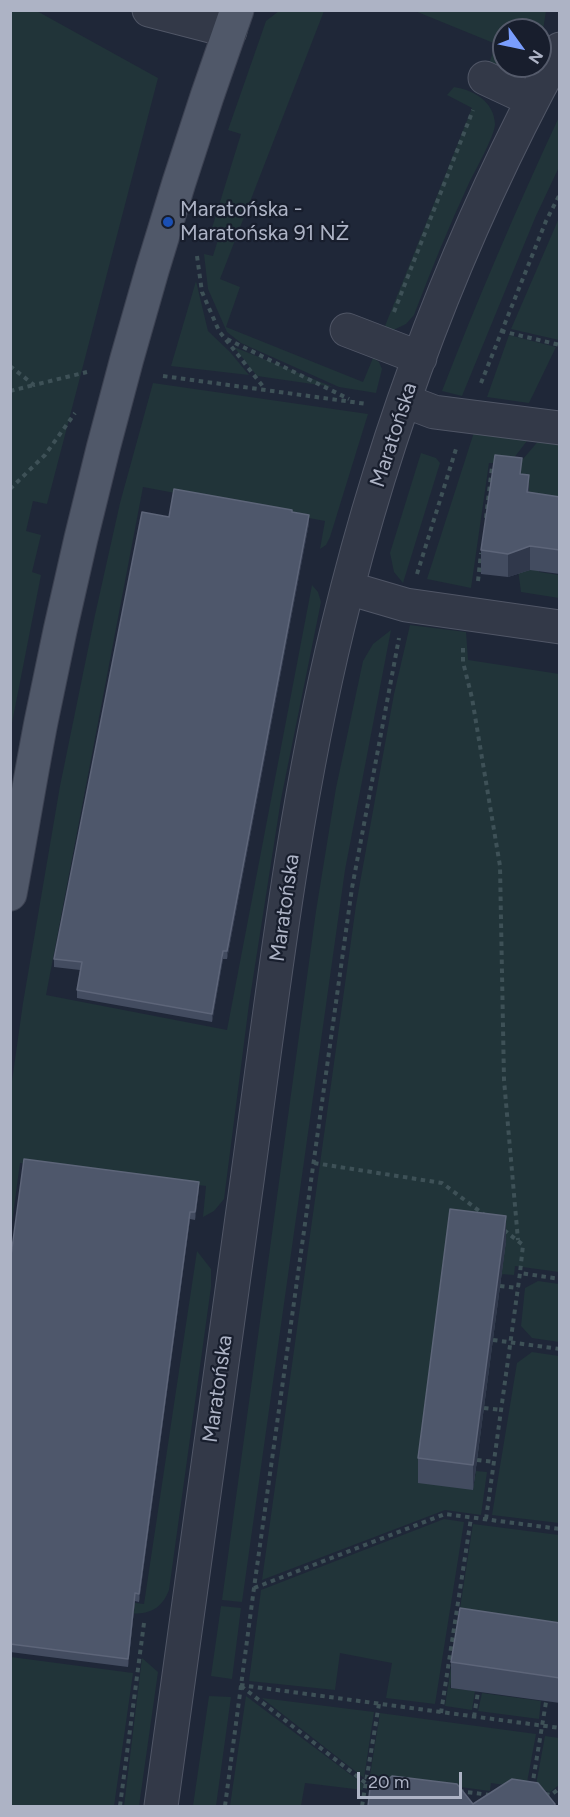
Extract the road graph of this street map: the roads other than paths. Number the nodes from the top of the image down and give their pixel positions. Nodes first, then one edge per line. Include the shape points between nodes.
1 (149, 10) edge
2 (234, 21) edge
3 (560, 49) edge
4 (485, 78) dead end
5 (532, 100) junction
6 (347, 330) dead end
7 (420, 358) junction
8 (390, 403) junction
9 (560, 428) edge
10 (348, 588) junction
11 (560, 627) edge
12 (10, 894) edge
13 (161, 1806) edge

1 - 2 street
2 - 12 main road via 186,161 93,490 41,722
3 - 5 street, Maratońska
4 - 5 street
5 - 7 street, Maratońska via 467,240
6 - 7 street
7 - 8 street, Maratońska
8 - 9 street
8 - 10 street, Maratońska via 376,487
10 - 11 street via 406,605
10 - 13 street, Maratońska via 313,740 286,900

